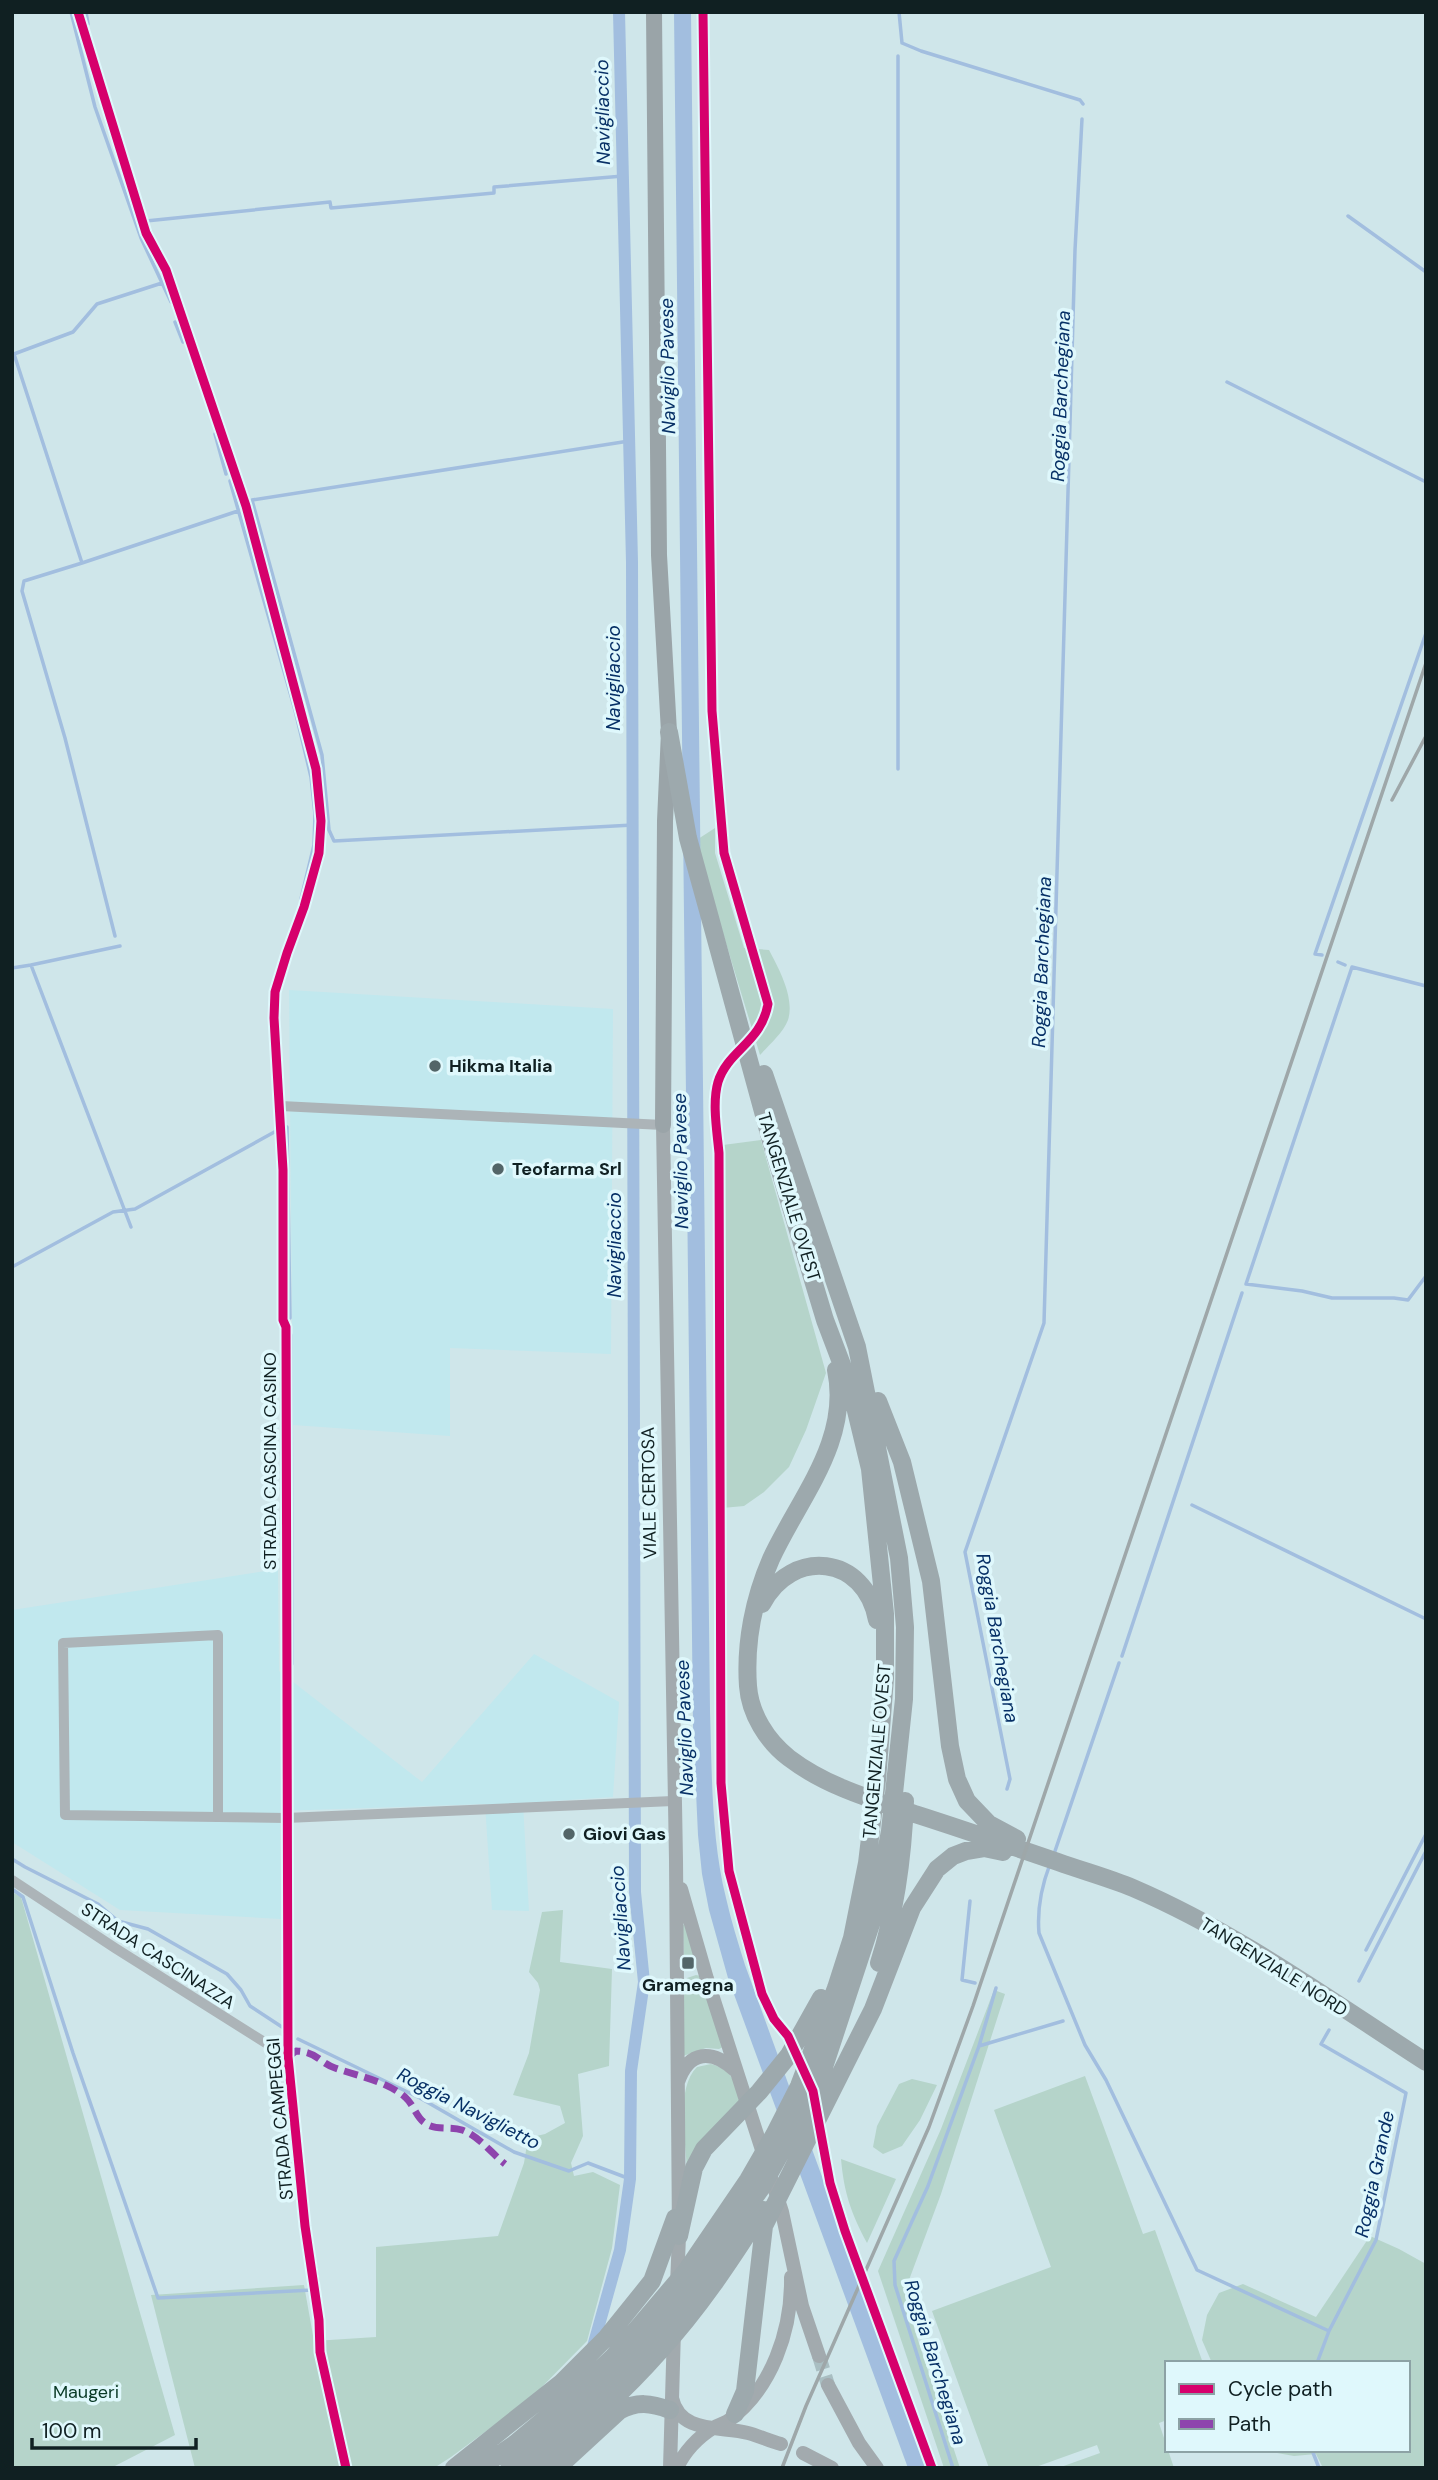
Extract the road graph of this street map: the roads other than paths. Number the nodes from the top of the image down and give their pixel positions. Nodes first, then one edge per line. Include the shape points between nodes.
1 (78, 12) edge
2 (654, 12) edge
3 (669, 732) junction
4 (712, 925) junction
5 (281, 1106) junction
6 (657, 1124) junction
7 (825, 1320) junction
8 (857, 1347) junction
9 (750, 1636) junction
10 (904, 1699) junction
11 (881, 1736) junction
12 (673, 1801) junction
13 (219, 1817) junction
14 (286, 1818) junction
15 (676, 1860) junction
16 (12, 1880) edge
17 (1124, 1885) junction
18 (858, 1903) junction
19 (842, 1990) junction
20 (848, 2056) junction
21 (288, 2057) junction
22 (1426, 2062) edge
23 (736, 2071) junction
24 (677, 2085) junction
25 (794, 2166) junction
26 (678, 2205) junction
27 (680, 2236) junction
28 (791, 2247) junction
29 (320, 2332) dead end
30 (819, 2356) tunnel mouth
31 (828, 2385) tunnel mouth
32 (674, 2407) junction
33 (735, 2414) junction
34 (714, 2427) junction
35 (780, 2444) dead end
36 (803, 2453) dead end
37 (454, 2468) edge
38 (480, 2468) edge
39 (509, 2468) edge
40 (534, 2468) edge
41 (557, 2468) edge
42 (670, 2468) edge
43 (677, 2468) edge
44 (832, 2468) edge
45 (877, 2468) edge

1 - 5 street, STRADA CASCINA CASINO via 145,233 166,270 246,506 316,769 321,821 318,853 275,992
2 - 3 main road via 659,555
3 - 4 highway, TANGENZIALE OVEST via 688,838
3 - 6 main road
4 - 7 highway, TANGENZIALE OVEST
4 - 8 highway, TANGENZIALE OVEST
5 - 6 street
5 - 14 street, STRADA CASCINA CASINO
6 - 12 main road, VIALE CERTOSA
7 - 9 highway via 839,1385 834,1432 810,1490 768,1567
7 - 11 highway, TANGENZIALE OVEST via 850,1386 870,1469 884,1614
8 - 10 highway, TANGENZIALE OVEST via 899,1558 905,1627
8 - 17 highway via 902,1462 917,1519 931,1581 950,1746 967,1801 989,1824 1008,1835
9 - 11 highway via 768,1593 782,1577 817,1565 851,1576 867,1592 876,1617
9 - 17 highway via 748,1690 758,1723 789,1758 853,1793
10 - 19 highway, TANGENZIALE OVEST via 890,1831 877,1899
10 - 20 highway via 900,1871 887,1937
11 - 18 highway, TANGENZIALE OVEST
12 - 14 street
12 - 15 main road, VIALE CERTOSA
13 - 13 street via 218,1635 63,1643 65,1815
13 - 14 street
14 - 21 street, STRADA CAMPEGGI
15 - 23 main road
15 - 24 main road
16 - 21 street, STRADA CASCINAZZA
17 - 20 highway via 984,1848 953,1856 937,1869 912,1908 873,2009
17 - 22 highway, TANGENZIALE NORD via 1220,1930
18 - 19 highway, TANGENZIALE OVEST
18 - 27 highway via 812,2017 789,2055 704,2149 694,2168
19 - 38 highway, TANGENZIALE OVEST via 774,2135 686,2271 613,2357 516,2443
19 - 39 highway, TANGENZIALE OVEST via 824,2067 796,2126 762,2186 697,2280 627,2364
20 - 25 highway
21 - 29 street, STRADA CAMPEGGI
23 - 24 main road via 718,2057 703,2056 686,2065
23 - 28 main road
24 - 26 main road
25 - 33 highway via 764,2226 745,2391
25 - 40 highway via 728,2264 659,2353
26 - 27 main road
26 - 37 highway via 652,2281 624,2318 561,2384
27 - 32 main road
28 - 30 main road via 802,2306
28 - 33 main road via 792,2284 778,2353 759,2390
31 - 45 main road
32 - 34 main road via 690,2423
32 - 41 highway via 630,2405
32 - 42 main road
33 - 34 main road
34 - 35 main road
34 - 43 main road via 688,2449
36 - 44 main road

